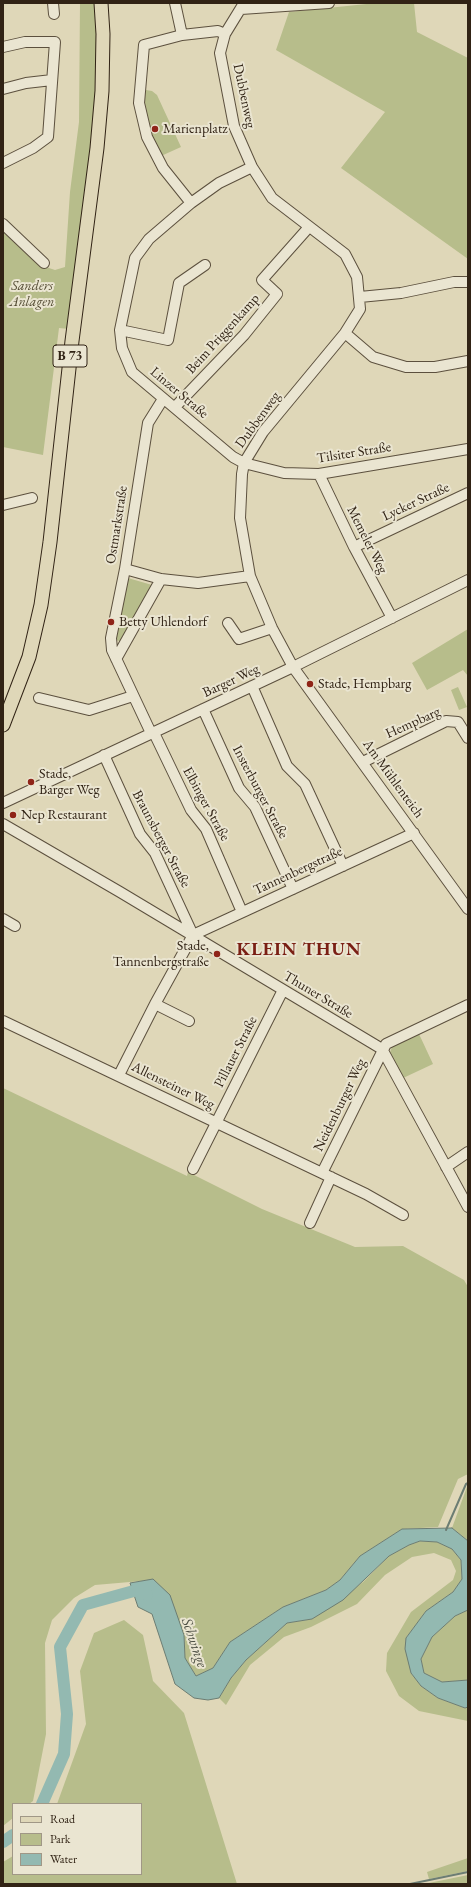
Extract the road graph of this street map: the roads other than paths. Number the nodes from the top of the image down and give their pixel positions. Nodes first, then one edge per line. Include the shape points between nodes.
1 (53, 3) edge
2 (102, 3) edge
3 (175, 3) edge
4 (329, 3) edge
5 (242, 6) edge
6 (54, 14) dead end
7 (225, 34) junction
8 (182, 35) junction
9 (3, 47) edge
10 (52, 80) junction
11 (3, 89) edge
12 (3, 163) edge
13 (252, 167) junction
14 (191, 203) junction
15 (3, 224) edge
16 (309, 226) junction
17 (44, 263) dead end
18 (205, 265) dead end
19 (468, 282) edge
20 (360, 298) junction
21 (120, 330) junction
22 (345, 333) junction
23 (468, 361) edge
24 (164, 399) junction
25 (175, 407) junction
26 (468, 449) edge
27 (244, 463) junction
28 (319, 474) junction
29 (468, 493) edge
30 (32, 498) dead end
31 (3, 506) edge
32 (354, 547) junction
33 (124, 569) junction
34 (250, 576) junction
35 (161, 579) junction
36 (468, 580) edge
37 (392, 618) junction
38 (228, 622) dead end
39 (272, 628) junction
40 (116, 659) junction
41 (293, 667) junction
42 (252, 686) junction
43 (133, 696) junction
44 (38, 698) dead end
45 (203, 709) junction
46 (3, 724) edge
47 (151, 733) junction
48 (468, 738) edge
49 (104, 755) junction
50 (363, 762) junction
51 (3, 803) edge
52 (3, 824) edge
53 (414, 833) junction
54 (343, 866) junction
55 (293, 889) junction
56 (468, 909) edge
57 (242, 912) junction
58 (3, 919) edge
59 (16, 926) dead end
60 (193, 935) junction
61 (283, 990) junction
62 (155, 1004) junction
63 (468, 1005) edge
64 (3, 1021) edge
65 (189, 1021) dead end
66 (382, 1049) junction
67 (119, 1075) junction
68 (216, 1122) junction
69 (468, 1152) edge
70 (446, 1167) junction
71 (193, 1169) dead end
72 (327, 1175) junction
73 (468, 1207) edge
74 (403, 1215) dead end
75 (310, 1223) dead end

1 - 6 street
2 - 46 main road, B 73 via 102,91 97,148 50,542 41,605 29,657
3 - 8 street
4 - 5 street
5 - 7 street, Dubbenweg
7 - 8 street via 218,31
7 - 13 street, Dubbenweg via 220,53 234,126
8 - 14 street via 144,45 139,103 147,137 163,168
9 - 10 street via 25,42 55,42
10 - 11 street
10 - 12 street via 48,137
13 - 14 street via 219,183
13 - 16 street, Dubbenweg via 272,198
14 - 21 street via 149,239 136,258
15 - 17 street
16 - 20 street, Dubbenweg via 345,254 357,277
16 - 25 street, Beim Priggenkamp via 262,280 277,294 244,335
18 - 21 street via 179,283 168,340
19 - 20 street via 454,282
20 - 22 street, Dubbenweg via 360,309
21 - 24 street, Linzer Straße via 122,348 132,372
22 - 23 street via 373,357 406,367 435,367
22 - 27 street, Dubbenweg via 263,432
24 - 25 street, Linzer Straße
24 - 33 street, Ostmarkstraße via 148,423
25 - 27 street, Linzer Straße via 233,457
26 - 28 street, Tilsiter Straße
27 - 28 street, Tilsiter Straße via 284,473
27 - 34 street, Dubbenweg via 240,518
28 - 32 street, Memeler Weg
29 - 32 street, Lycker Straße
30 - 31 street
32 - 37 street, Memeler Weg
33 - 35 street
33 - 40 street, Ostmarkstraße via 111,638
34 - 35 street via 198,583
34 - 39 street, Dubbenweg
35 - 40 street
36 - 37 street, Barger Weg
37 - 41 street, Barger Weg
38 - 39 street via 239,639
39 - 41 street, Dubbenweg
40 - 43 street, Ostmarkstraße
41 - 42 street, Barger Weg
41 - 50 street, Am Mühlenteich
42 - 45 street, Barger Weg
42 - 54 street via 287,766 305,784
43 - 44 street via 89,710
43 - 47 street, Ostmarkstraße
45 - 47 street, Barger Weg
45 - 55 street, Insterburger Straße via 239,788 255,807
47 - 49 street, Barger Weg
47 - 57 street, Elbinger Straße via 155,735 191,810 206,829
48 - 50 street, Hempbarg via 458,722 446,721
49 - 51 street, Barger Weg
49 - 60 street, Braunsberger Straße via 140,834 155,853
50 - 53 street, Am Mühlenteich
52 - 60 street, Thuner Straße
53 - 54 street, Tannenbergstraße
53 - 56 street, Am Mühlenteich
54 - 55 street, Tannenbergstraße
55 - 57 street, Tannenbergstraße
57 - 60 street, Tannenbergstraße
58 - 59 street
60 - 61 street, Thuner Straße
60 - 62 street
61 - 66 street, Thuner Straße
61 - 68 street, Pillauer Straße
62 - 65 street
62 - 67 street
63 - 66 street via 386,1044
64 - 67 street, Allensteiner Weg
66 - 70 street
66 - 72 street, Neidenburger Weg
67 - 68 street, Allensteiner Weg
68 - 71 street, Pillauer Straße
68 - 72 street, Allensteiner Weg
69 - 70 street
70 - 73 street
72 - 74 street, Allensteiner Weg
72 - 75 street

